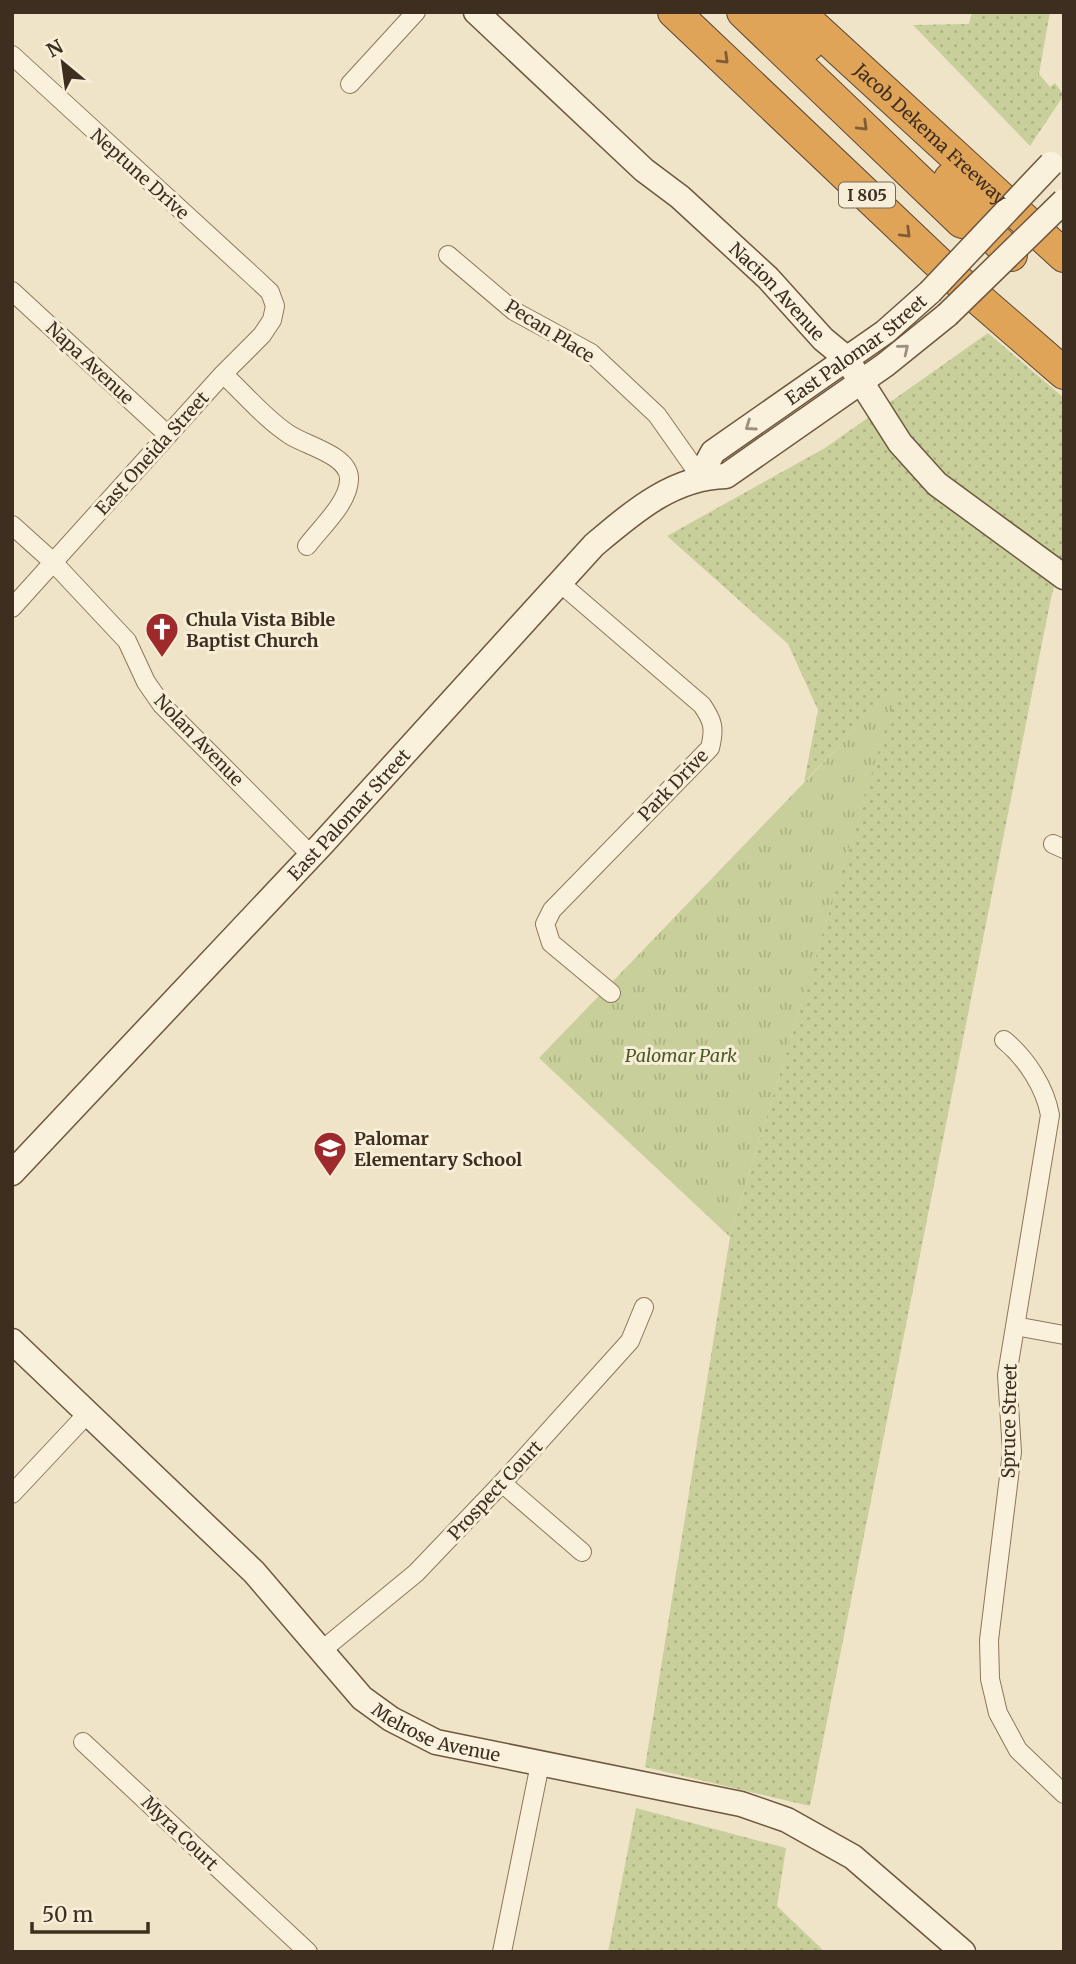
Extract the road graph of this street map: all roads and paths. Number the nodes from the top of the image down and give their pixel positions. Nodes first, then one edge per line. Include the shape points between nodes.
1 (416, 12) edge
2 (476, 12) edge
3 (674, 12) edge
4 (743, 12) edge
5 (773, 12) edge
6 (798, 12) edge
7 (12, 55) edge
8 (821, 71) junction
9 (350, 84) dead end
10 (1057, 158) edge
11 (1064, 201) edge
12 (985, 229) junction
13 (1010, 254) junction
14 (448, 255) dead end
15 (1064, 256) edge
16 (12, 291) edge
17 (270, 292) joint
18 (846, 358) junction
19 (1064, 373) edge
20 (223, 374) junction
21 (861, 381) junction
22 (168, 435) junction
23 (700, 476) junction
24 (12, 525) edge
25 (307, 545) dead end
26 (52, 561) junction
27 (1064, 577) edge
28 (560, 583) junction
29 (12, 608) edge
30 (311, 855) junction
31 (611, 993) dead end
32 (1004, 1040) dead end
33 (12, 1173) edge
34 (644, 1307) dead end
35 (1015, 1326) junction
36 (1064, 1335) edge
37 (12, 1340) edge
38 (88, 1413) junction
39 (502, 1483) junction
40 (12, 1494) edge
41 (582, 1552) dead end
42 (321, 1651) junction
43 (83, 1742) dead end
44 (540, 1764) junction
45 (1064, 1794) edge
46 (309, 1952) edge
47 (502, 1952) edge
48 (963, 1952) edge

1 - 9 street
2 - 18 street, Nacion Avenue via 768,278 823,340
3 -> 19 highway, I 805 via 950,274
4 - 8 highway
5 - 8 highway
6 - 15 highway, Jacob Dekema Freeway
7 - 17 street, Neptune Drive
8 - 12 highway via 977,205
10 - 12 street, East Palomar Street, bridge
11 - 13 street, East Palomar Street, bridge
12 - 13 highway
12 - 18 street, East Palomar Street, bridge via 930,292
21 -> 13 street, East Palomar Street, bridge via 947,316
14 - 23 street, Pecan Place via 516,312 591,353 657,415
16 - 22 street, Napa Avenue
17 - 20 street, East Oneida Street via 275,306 272,320
18 - 21 street, Nacion Avenue
18 -> 23 street, East Palomar Street via 713,452
20 - 22 street, East Oneida Street
20 - 25 street via 289,435 345,467 349,478 345,495
21 - 23 street, East Palomar Street via 726,475
21 - 27 street, Nacion Avenue via 900,443 937,484
22 - 26 street, East Oneida Street
23 - 28 street, East Palomar Street via 641,505 594,545
24 - 26 street, Nolan Avenue
26 - 29 street, East Oneida Street
26 - 30 street, Nolan Avenue via 127,641 162,705
28 - 30 street, East Palomar Street
28 - 31 street, Park Drive via 702,705 715,731 710,748 552,909 545,925 551,943
30 - 33 street, East Palomar Street
32 - 35 street, Spruce Street via 1019,1052 1047,1099 1050,1115
34 - 39 street, Prospect Court via 630,1341
35 - 36 street
35 - 45 street, Spruce Street via 1007,1375 1012,1452 989,1640 990,1679 998,1713 1018,1751
37 - 38 street, Melrose Avenue
38 - 40 street
38 - 42 street, Melrose Avenue via 254,1572
39 - 41 street
39 - 42 street, Prospect Court via 416,1573
42 - 44 street, Melrose Avenue via 362,1698 412,1731 436,1742
43 - 46 street, Myra Court
44 - 47 street
44 - 48 street, Melrose Avenue via 741,1804 787,1820 853,1857

